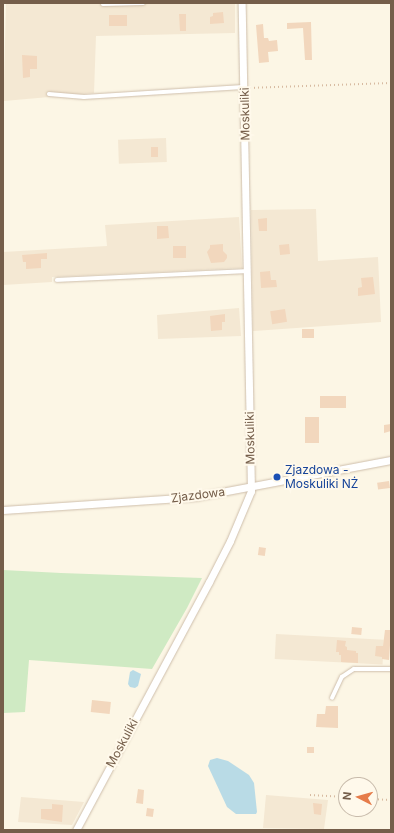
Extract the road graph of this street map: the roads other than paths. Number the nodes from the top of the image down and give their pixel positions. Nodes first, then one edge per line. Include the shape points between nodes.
1 (143, 3) edge
2 (242, 3) edge
3 (103, 4) dead end
4 (244, 88) junction
5 (49, 94) dead end
6 (247, 271) junction
7 (58, 280) dead end
8 (391, 460) edge
9 (251, 487) junction
10 (3, 510) edge
11 (391, 669) edge
12 (332, 698) dead end
13 (76, 830) edge

1 - 3 lane
2 - 4 street, Moskuliki
4 - 5 lane via 84,97
4 - 6 street, Moskuliki
6 - 7 lane
6 - 9 street, Moskuliki
8 - 9 street, Zjazdowa
9 - 10 street, Zjazdowa via 183,498
9 - 13 street, Moskuliki via 249,498 230,541
11 - 12 lane via 354,669 342,677

